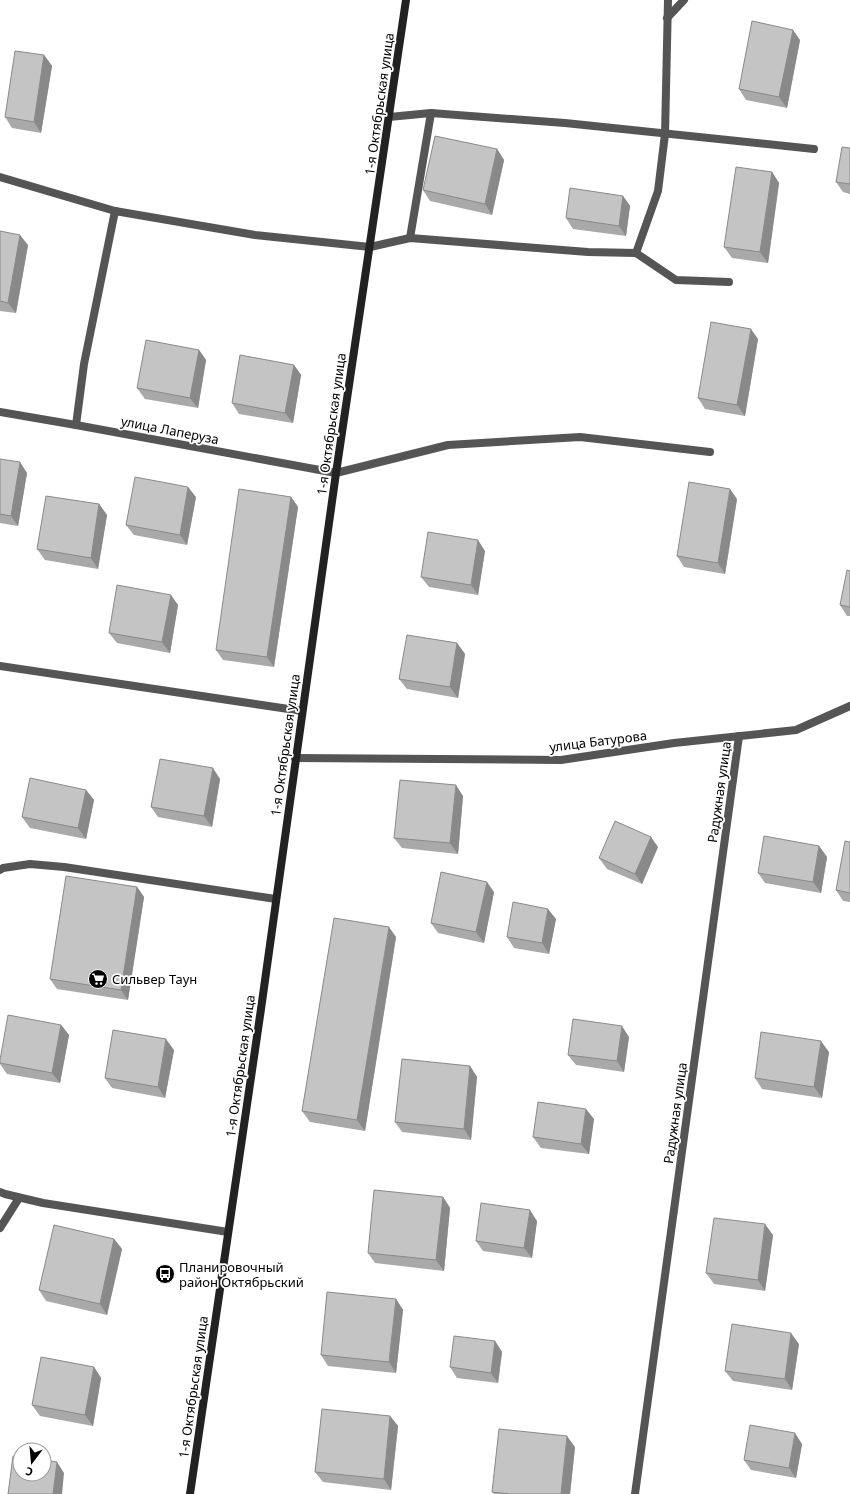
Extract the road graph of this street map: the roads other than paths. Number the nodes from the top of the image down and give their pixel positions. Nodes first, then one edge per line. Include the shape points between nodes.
1 (406, 0) edge
2 (668, 0) edge
3 (684, 0) edge
4 (667, 18) junction
5 (431, 113) junction
6 (389, 117) junction
7 (665, 134) junction
8 (814, 149) dead end
9 (0, 177) edge
10 (115, 211) junction
11 (410, 238) junction
12 (370, 248) junction
13 (636, 253) junction
14 (729, 282) dead end
15 (0, 412) edge
16 (76, 425) junction
17 (710, 452) dead end
18 (336, 473) junction
19 (0, 666) edge
20 (850, 706) edge
21 (302, 712) junction
22 (739, 736) junction
23 (295, 758) junction
24 (0, 870) edge
25 (276, 899) junction
26 (0, 1192) edge
27 (19, 1198) junction
28 (0, 1228) edge
29 (228, 1232) junction
30 (190, 1494) edge
31 (635, 1494) edge

1 - 6 street, 1-я Октябрьская улица
2 - 4 street
3 - 4 street
4 - 7 street
5 - 6 street
5 - 7 street via 565,123
5 - 11 street
6 - 12 street, 1-я Октябрьская улица
7 - 8 street
7 - 13 street via 658,191
9 - 10 street
10 - 12 street via 255,235
10 - 16 street via 84,364
11 - 12 street
11 - 13 street via 588,252
12 - 18 street, 1-я Октябрьская улица
13 - 14 street via 676,280
15 - 16 street, улица Лаперуза
16 - 18 street, улица Лаперуза
17 - 18 street via 580,437 448,445
18 - 21 street, 1-я Октябрьская улица
19 - 21 street
20 - 22 street, улица Батурова via 796,730
21 - 23 street, 1-я Октябрьская улица
22 - 23 street, улица Батурова via 561,760
22 - 31 street, Радужная улица
23 - 25 street, 1-я Октябрьская улица
24 - 25 street via 30,864 64,867
25 - 29 street, 1-я Октябрьская улица
26 - 27 street
27 - 28 street
27 - 29 street
29 - 30 street, 1-я Октябрьская улица

